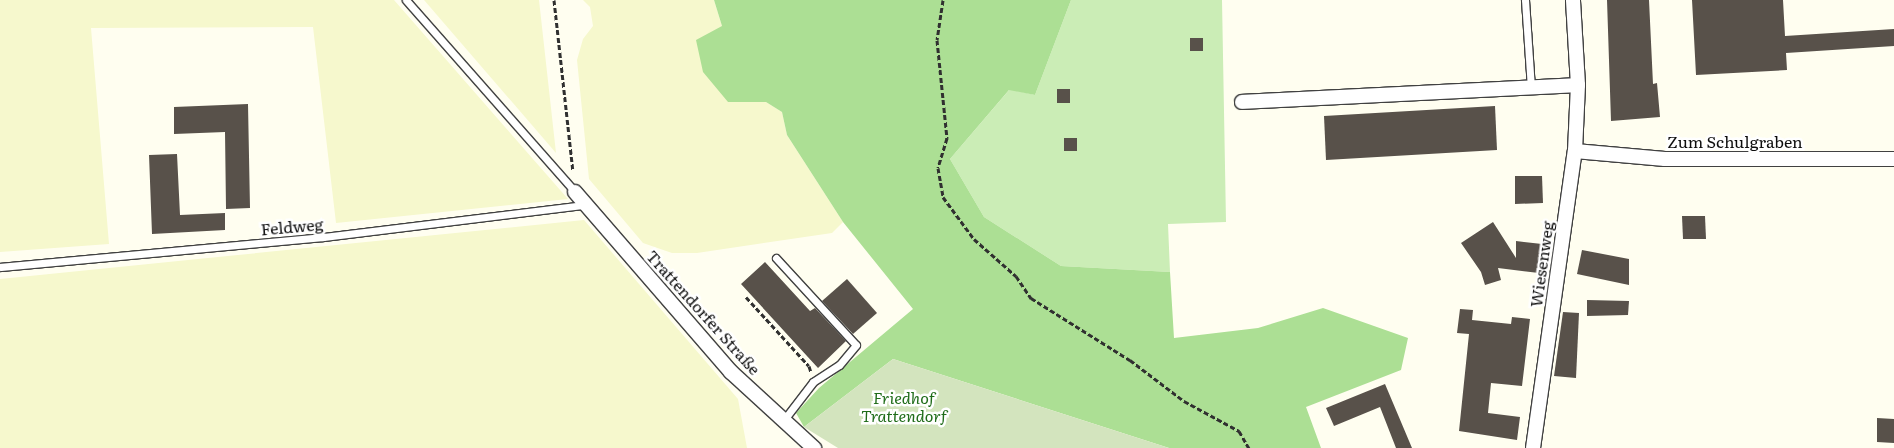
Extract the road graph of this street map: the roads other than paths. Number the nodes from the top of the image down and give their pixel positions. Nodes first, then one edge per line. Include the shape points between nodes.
1 (406, 0) edge
2 (1525, 0) edge
3 (1573, 0) edge
4 (1578, 85) junction
5 (1531, 87) junction
6 (1242, 102) dead end
7 (1575, 151) junction
8 (1894, 159) edge
9 (575, 192) joint
10 (585, 205) junction
11 (776, 258) dead end
12 (0, 267) edge
13 (783, 422) junction
14 (814, 448) edge
15 (1532, 448) edge

1 - 9 lane
2 - 5 lane
3 - 4 street, Wiesenweg
4 - 5 street
4 - 7 street, Wiesenweg
5 - 6 street
7 - 8 street, Zum Schulgraben via 1665,159
7 - 15 street, Wiesenweg
9 - 10 street, Trattendorfer Straße
10 - 12 lane, Feldweg via 323,237
10 - 13 street, Trattendorfer Straße via 731,372
11 - 13 lane via 856,346 839,365 813,382
13 - 14 street, Trattendorfer Straße

